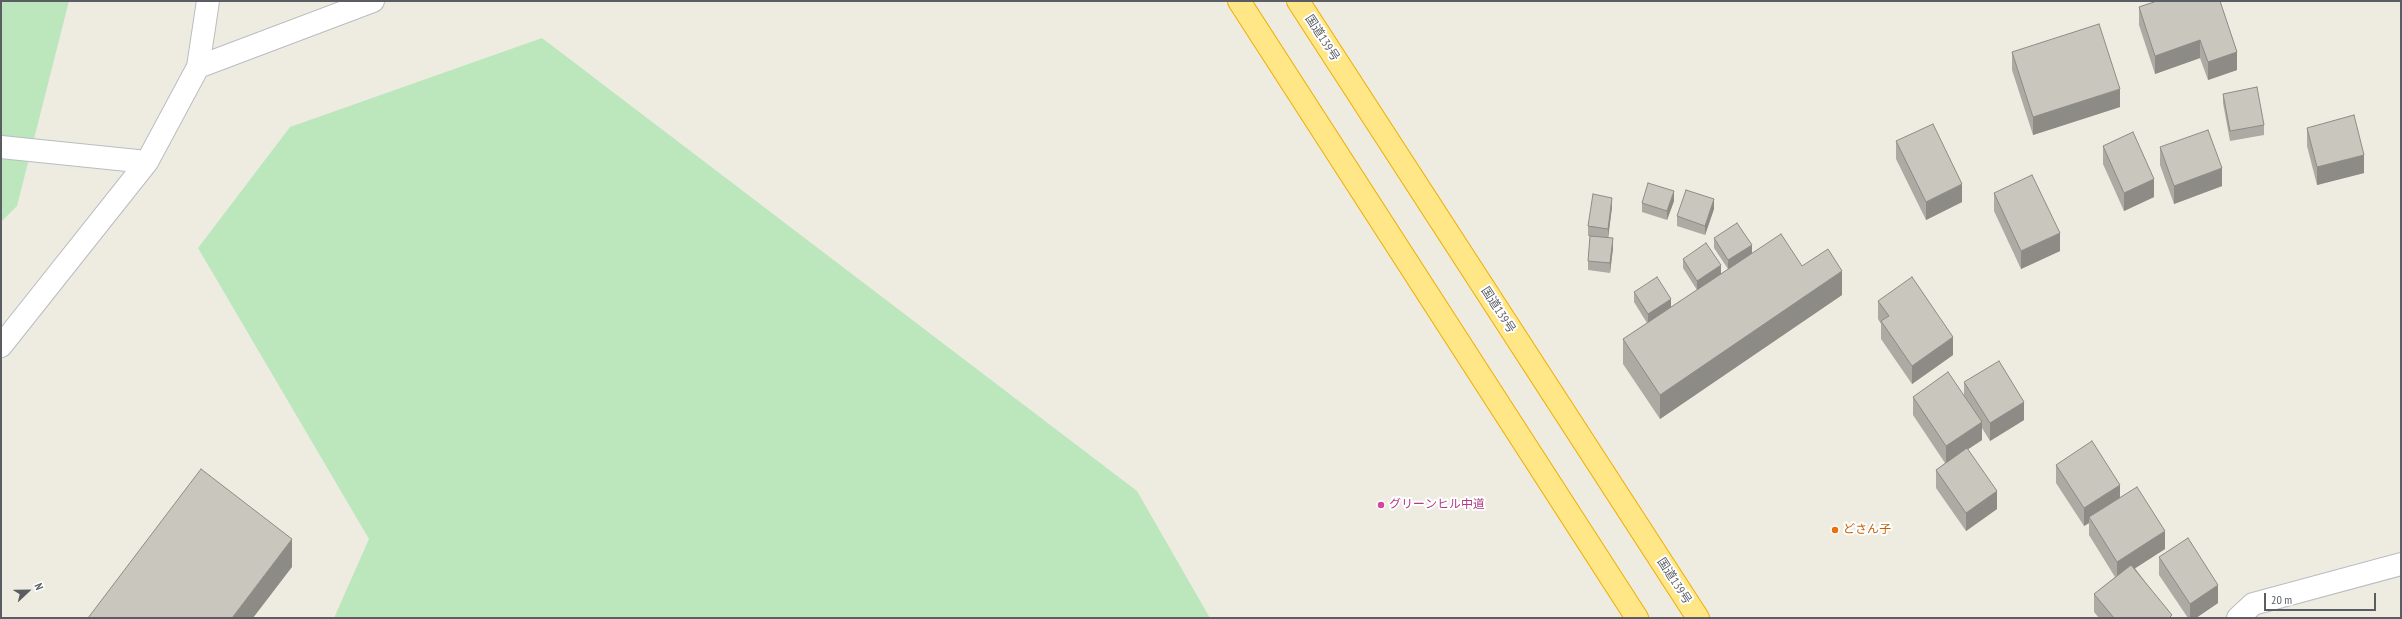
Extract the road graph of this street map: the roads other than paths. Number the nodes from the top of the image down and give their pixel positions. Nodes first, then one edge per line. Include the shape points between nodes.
1 (208, 1) edge
2 (373, 1) edge
3 (1239, 1) edge
4 (1298, 1) edge
5 (198, 67) junction
6 (1, 147) edge
7 (148, 162) junction
8 (1, 346) edge
9 (2401, 564) edge
10 (1637, 618) edge
11 (1698, 618) edge
12 (2238, 618) edge

1 - 5 street
2 - 5 street
3 - 10 highway
4 - 11 highway, 国道139号
5 - 7 street
6 - 7 street
7 - 8 street
9 - 12 street via 2253,604

